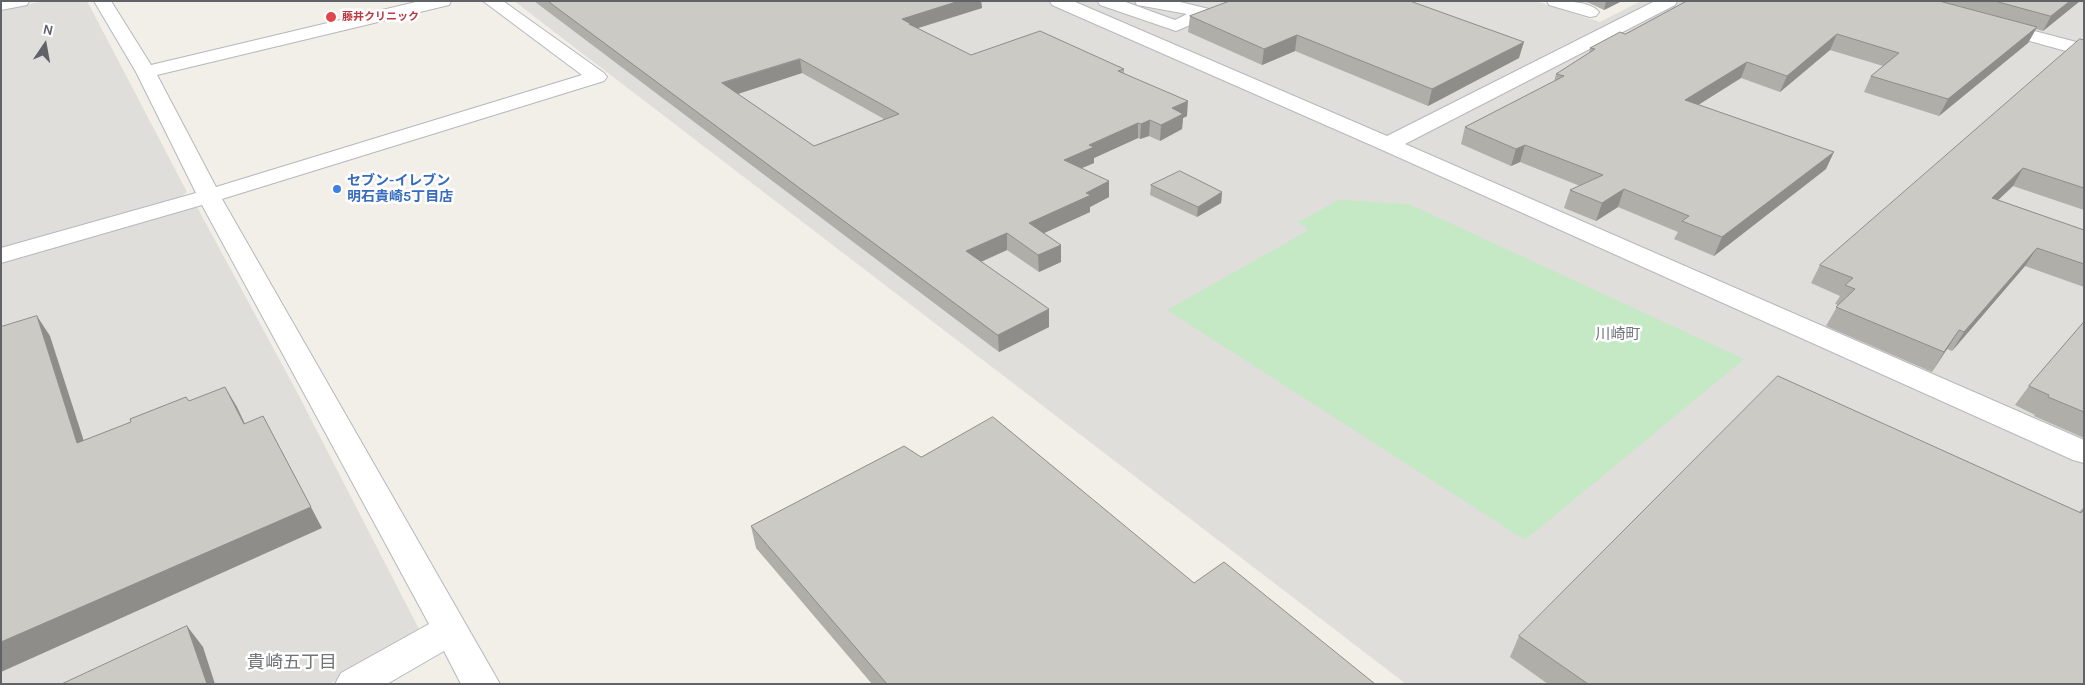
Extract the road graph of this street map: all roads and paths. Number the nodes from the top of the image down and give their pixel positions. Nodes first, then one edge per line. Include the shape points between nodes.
1 (21, 1) edge
2 (102, 1) edge
3 (443, 1) edge
4 (491, 1) edge
5 (1058, 1) edge
6 (1106, 1) edge
7 (1144, 1) edge
8 (1555, 1) edge
9 (1668, 1) edge
10 (1, 5) edge
11 (1590, 12) dead end
12 (1980, 22) edge
13 (2084, 50) edge
14 (146, 72) junction
15 (1388, 144) junction
16 (210, 196) junction
17 (1, 256) edge
18 (2084, 452) edge
19 (449, 630) junction
20 (354, 684) edge
21 (481, 684) edge

1 - 10 street
2 - 14 street
3 - 14 street via 359,14
4 - 16 street via 596,77
5 - 15 street
6 - 7 street via 1176,26 1203,14
8 - 11 street
9 - 15 street
12 - 13 street
14 - 16 street
15 - 18 street
16 - 17 street
16 - 19 street
19 - 20 street
19 - 21 street

